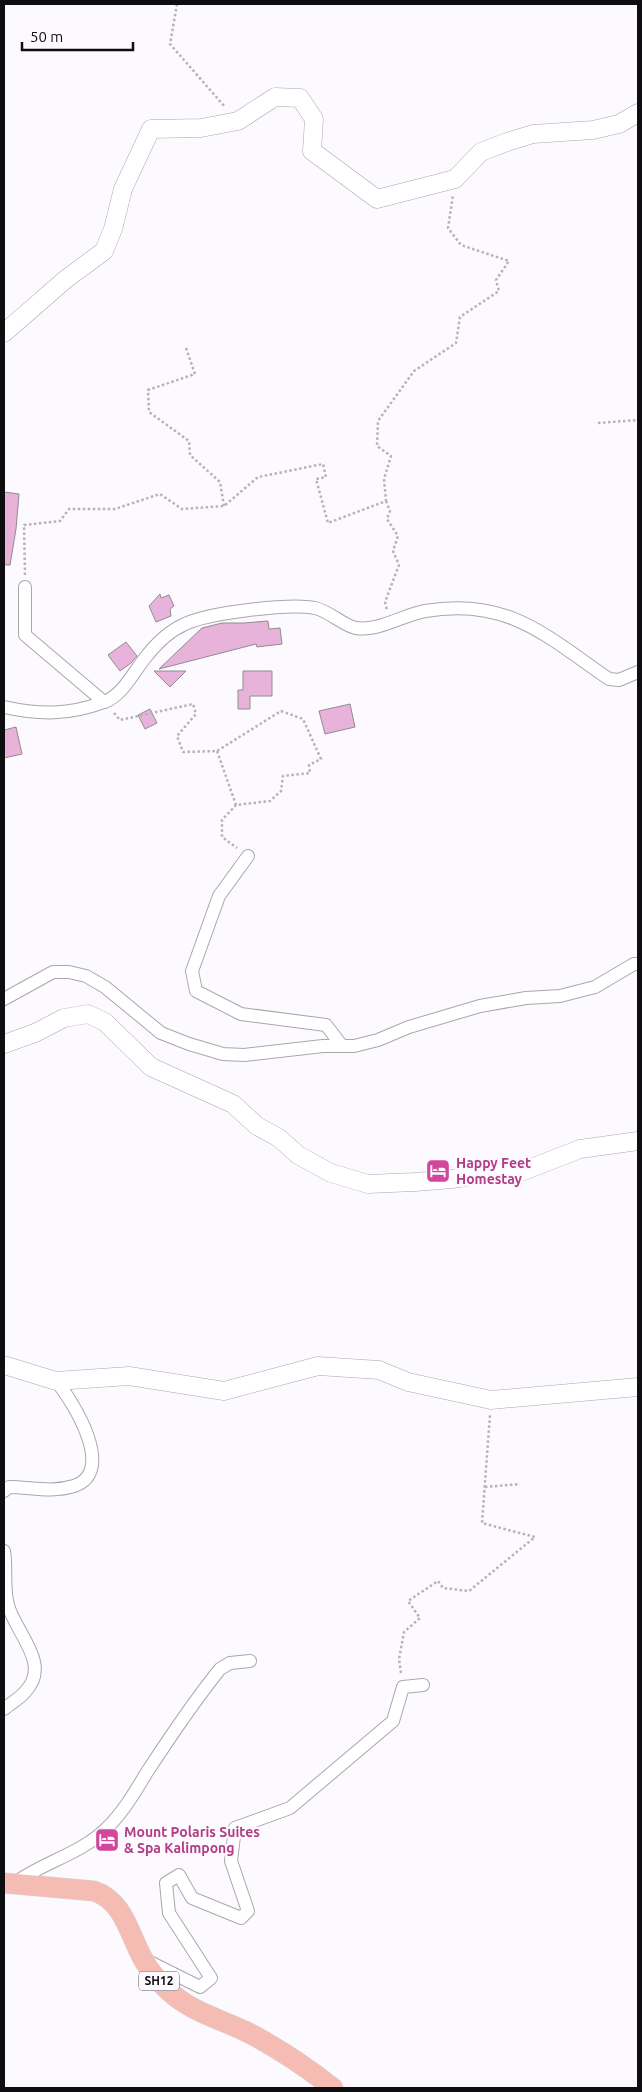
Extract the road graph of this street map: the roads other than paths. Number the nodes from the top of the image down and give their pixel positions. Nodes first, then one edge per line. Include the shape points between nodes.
1 (638, 113) edge
2 (4, 333) edge
3 (25, 587) road end
4 (638, 672) edge
5 (104, 702) junction
6 (4, 707) edge
7 (248, 856) road end
8 (638, 964) edge
9 (4, 1000) edge
10 (4, 1044) edge
11 (342, 1046) junction
12 (638, 1141) edge
13 (4, 1365) edge
14 (56, 1381) junction
15 (638, 1387) edge
16 (4, 1491) edge
17 (4, 1551) edge
18 (250, 1661) dead end
19 (423, 1685) dead end
20 (4, 1709) edge
21 (8, 1884) edge
22 (143, 1959) junction
23 (333, 2088) edge

1 - 2 street via 619,124 593,130 533,134 507,142 481,152 455,179 377,199 312,151 314,119 300,98 275,97 238,121 201,128 151,129 123,189 104,251 66,278
3 - 5 street via 25,635
4 - 5 street via 619,680 609,679 534,627 484,609 437,609 409,614 377,627 353,628 316,608 292,607 239,611 185,624 165,637 146,656 124,687 111,700
5 - 6 street via 57,713
7 - 11 street via 219,896 192,971 196,991 241,1014 326,1025
8 - 11 street via 595,987 560,996 480,1006 409,1027 378,1040
9 - 11 street via 53,972 69,972 86,976 105,987 161,1033 223,1054
10 - 12 street via 64,1018 88,1014 105,1022 151,1068 233,1104 257,1126 331,1173 368,1184 452,1180 490,1173 521,1172 580,1148
13 - 14 street
14 - 15 street via 129,1376 224,1391 318,1366 379,1370 408,1382 491,1400
14 - 16 street via 82,1420 91,1449 92,1467 88,1477 76,1485 50,1490 9,1487
17 - 20 street via 7,1603 30,1650 36,1678 25,1693
18 - 21 street via 230,1663 220,1669 126,1807 106,1830 69,1854
19 - 22 street via 403,1687 393,1721 290,1808 235,1828 231,1861 248,1911 241,1918 192,1898 179,1875 166,1884 170,1913 210,1978 200,1987
21 - 22 main road, SH12 via 104,1894 122,1913
22 - 23 main road, SH12 via 153,1975 191,2008 280,2049

